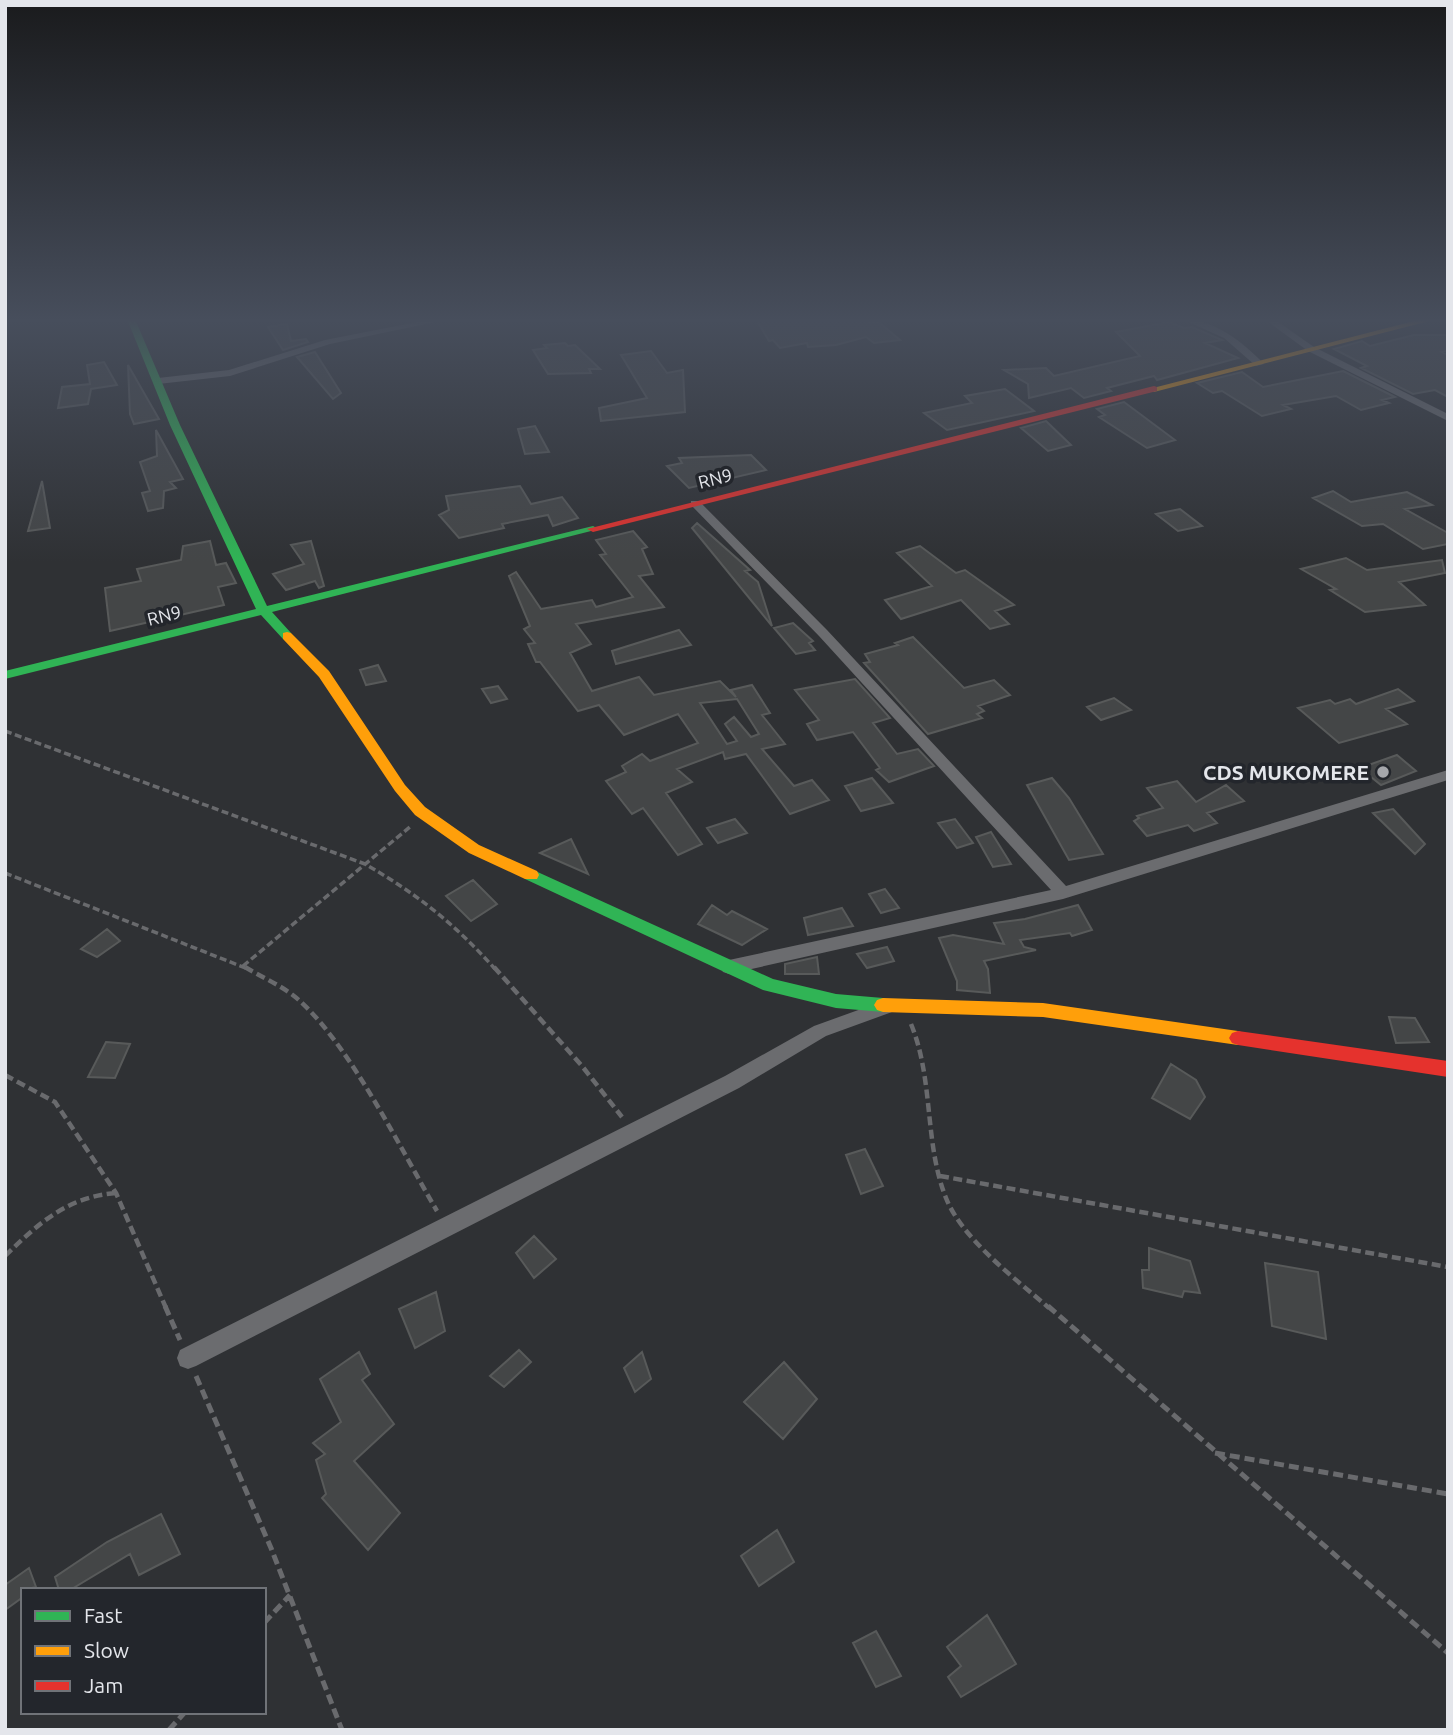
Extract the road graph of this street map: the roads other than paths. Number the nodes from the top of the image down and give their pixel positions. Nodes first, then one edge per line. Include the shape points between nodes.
1 (166, 400) edge
2 (1113, 400) edge
3 (1412, 400) edge
4 (1448, 418) edge
5 (695, 503) junction
6 (263, 610) junction
7 (5, 675) edge
8 (1448, 775) edge
9 (1063, 893) junction
10 (729, 967) junction
11 (886, 1007) junction
12 (1448, 1069) edge
13 (188, 1358) road end

1 - 6 main road
2 - 5 main road, RN9
3 - 4 street
5 - 6 main road, RN9
5 - 9 street via 823,633
6 - 7 main road, RN9
6 - 10 main road via 324,674 400,788 430,819 474,849
8 - 9 street
9 - 10 street
10 - 11 main road via 806,997
11 - 12 main road via 982,1005 1043,1010
11 - 13 street via 820,1031 732,1083

